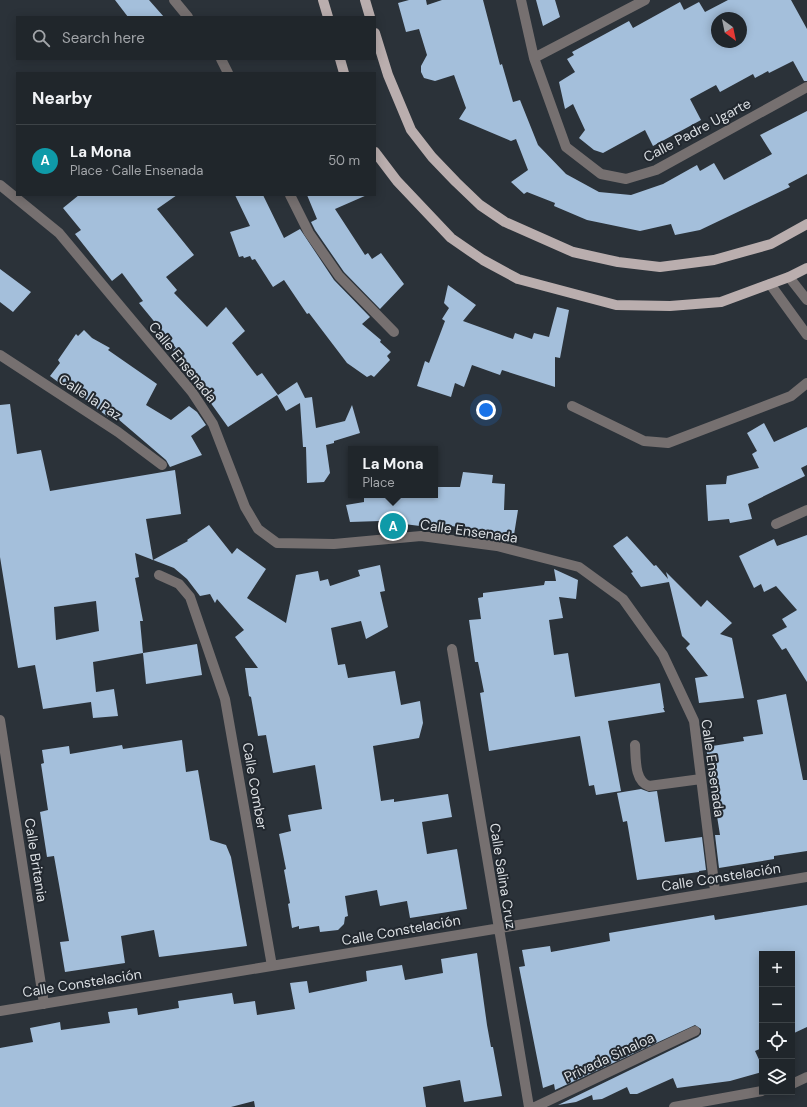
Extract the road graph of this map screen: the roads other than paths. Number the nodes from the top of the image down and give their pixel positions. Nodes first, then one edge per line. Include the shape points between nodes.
1 (174, 0) edge
2 (323, 0) edge
3 (365, 0) edge
4 (521, 0) edge
5 (644, 0) edge
6 (187, 16) edge
7 (328, 16) edge
8 (370, 16) edge
9 (376, 36) edge
10 (534, 58) junction
11 (222, 60) edge
12 (340, 60) edge
13 (228, 72) edge
14 (344, 72) edge
15 (807, 87) edge
16 (376, 153) edge
17 (0, 185) edge
18 (290, 196) edge
19 (807, 224) edge
20 (807, 268) edge
21 (789, 277) junction
22 (770, 284) junction
23 (807, 300) edge
24 (394, 332) dead end
25 (807, 335) edge
26 (0, 355) edge
27 (807, 383) edge
28 (572, 406) dead end
29 (162, 465) dead end
30 (807, 510) edge
31 (776, 524) dead end
32 (159, 575) dead end
33 (452, 649) dead end
34 (0, 720) edge
35 (635, 745) dead end
36 (701, 779) junction
37 (807, 877) edge
38 (716, 891) junction
39 (498, 928) junction
40 (272, 966) junction
41 (44, 1004) junction
42 (0, 1011) edge
43 (695, 1031) dead end
44 (807, 1077) edge
45 (795, 1083) edge
46 (807, 1084) edge
47 (795, 1085) edge
48 (759, 1092) edge
49 (529, 1107) edge
50 (534, 1107) edge
51 (674, 1107) edge

1 - 6 street
2 - 7 main road
3 - 8 main road
4 - 10 street, Calle Padre Ugarte
5 - 10 street
9 - 19 main road via 388,75 411,130 456,182 480,205 504,222 573,252 618,262 660,267 720,259 771,244
10 - 15 street, Calle Padre Ugarte via 566,147 601,174 626,179 656,170
11 - 13 street
12 - 14 main road
16 - 22 main road via 397,181 451,238 518,279 616,305 670,306 721,302
17 - 36 street, Calle Ensenada via 59,234 192,392 213,424 245,507 258,529 277,543 334,544 421,536 497,546 579,568 623,598 663,655 694,721
18 - 24 street via 309,233 339,276
20 - 21 main road
21 - 22 main road
21 - 23 street
22 - 25 street
26 - 29 street, Calle la Paz via 118,432
27 - 28 street via 791,396 668,443 644,441
30 - 31 street
32 - 40 street, Calle Comber via 180,584 190,597 226,699
33 - 39 street, Calle Salina Cruz
34 - 41 street, Calle Britania
35 - 36 street via 638,776 644,784 649,786
36 - 38 street, Calle Ensenada
37 - 38 street, Calle Constelación
38 - 39 street, Calle Constelación
39 - 40 street, Calle Constelación
39 - 49 street, Calle Salina Cruz
40 - 41 street, Calle Constelación
41 - 42 street, Calle Constelación
43 - 50 street, Privada Sinaloa
44 - 45 street
46 - 47 street
48 - 51 street

